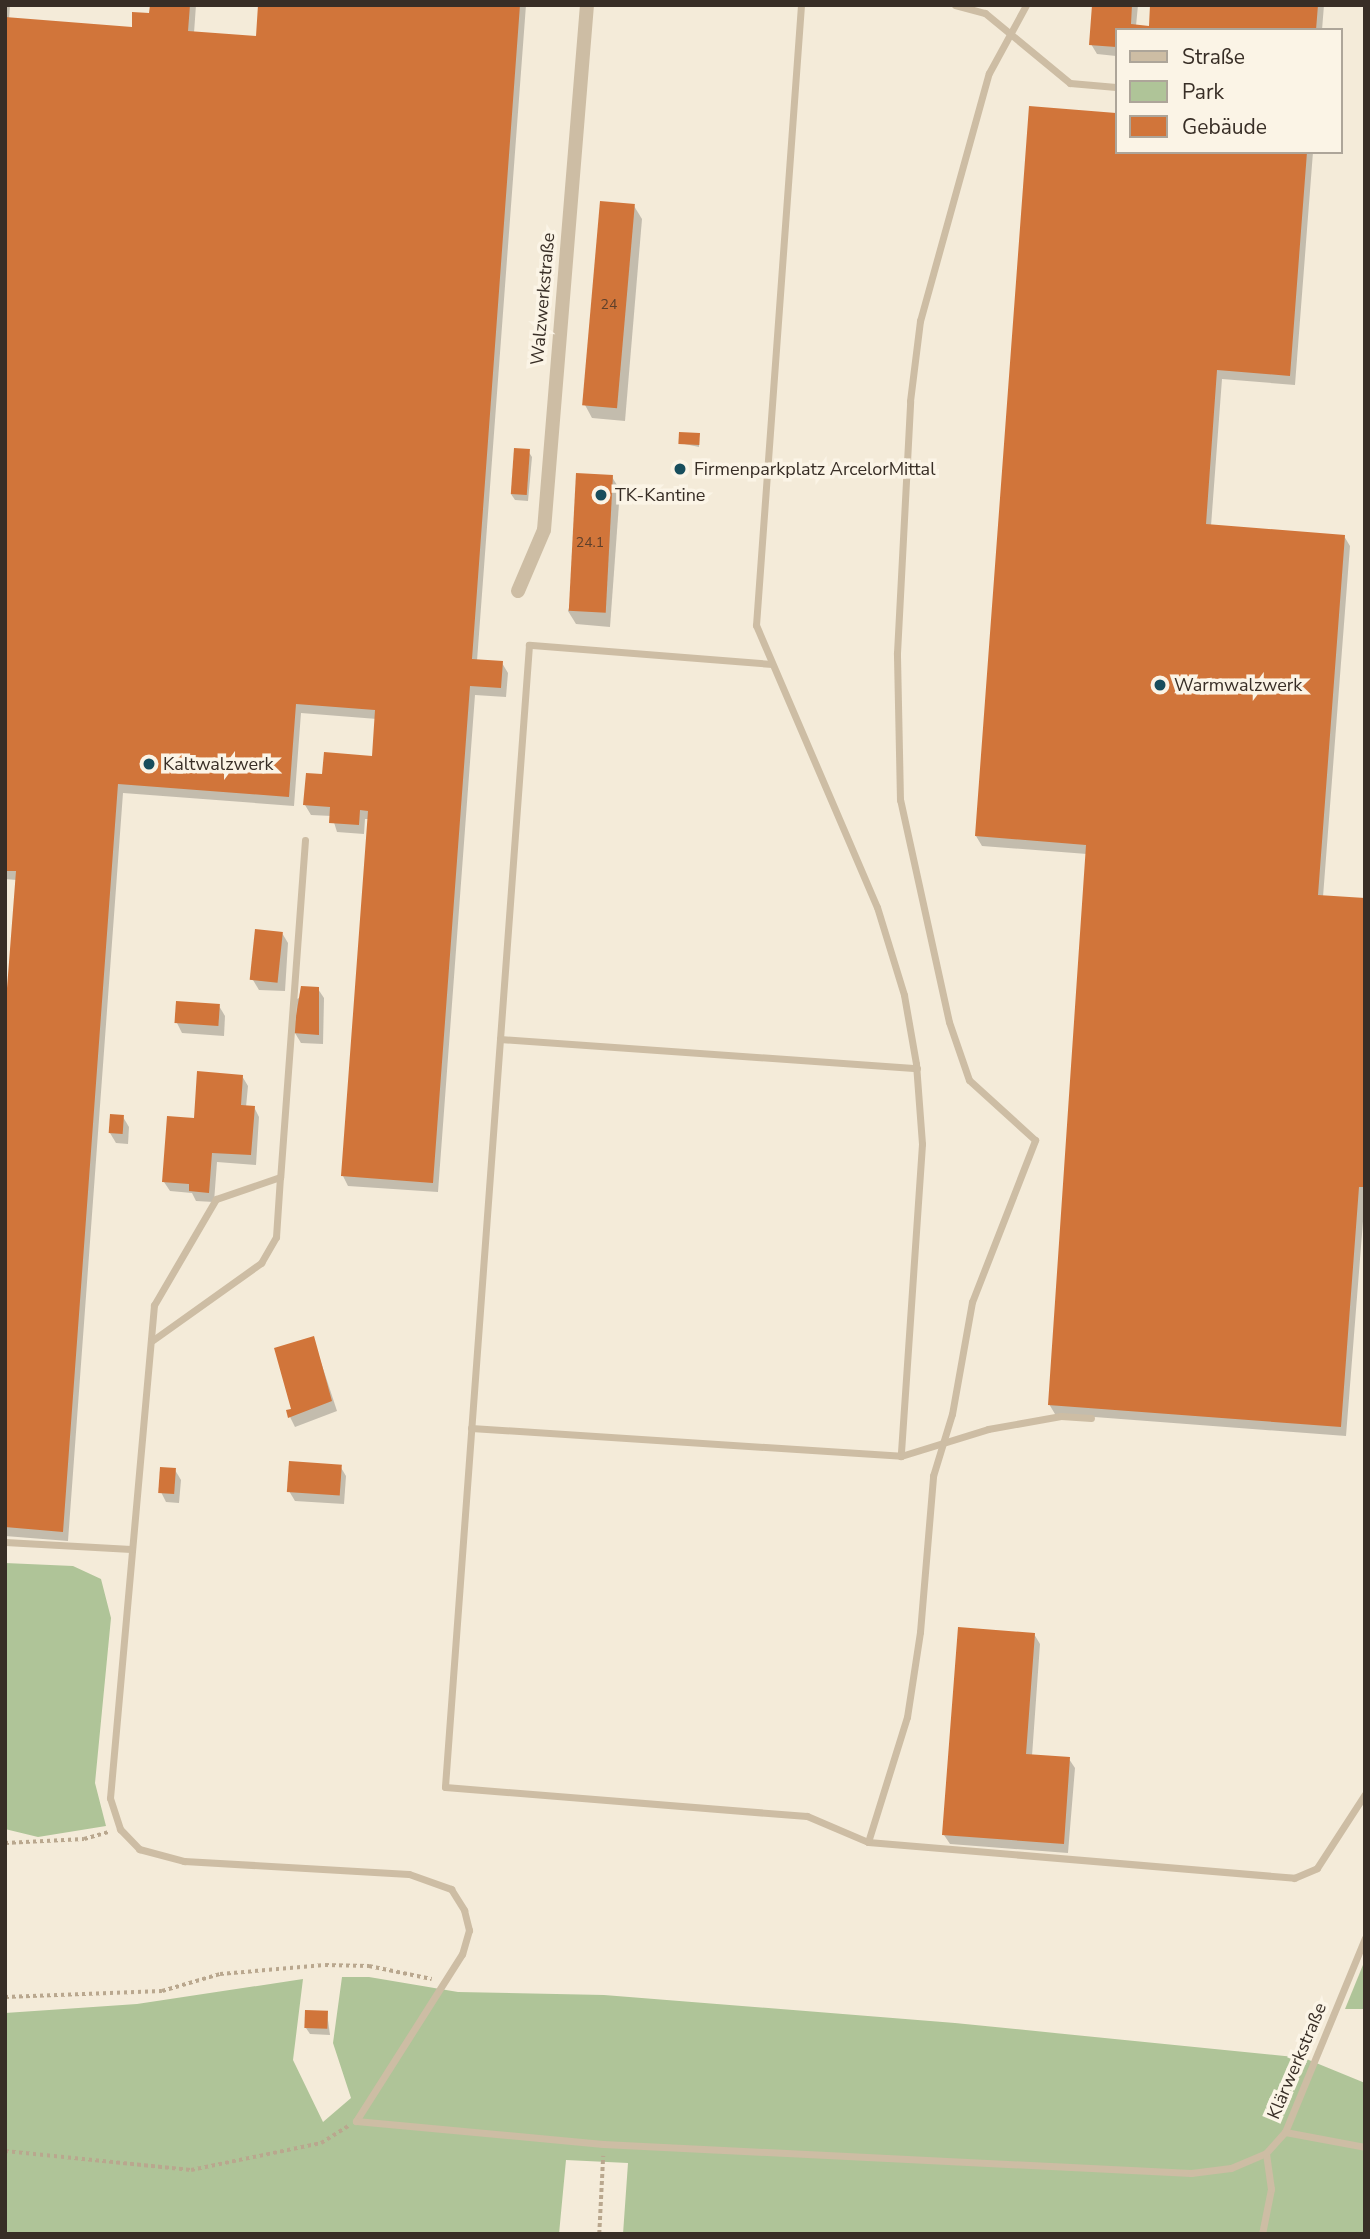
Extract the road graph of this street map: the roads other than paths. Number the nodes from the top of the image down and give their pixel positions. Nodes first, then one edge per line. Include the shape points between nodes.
1 (587, 5) edge
2 (801, 5) edge
3 (955, 5) edge
4 (1027, 5) edge
5 (1010, 33) junction
6 (1114, 87) edge
7 (518, 591) dead end
8 (772, 664) junction
9 (305, 840) dead end
10 (500, 1039) junction
11 (917, 1068) junction
12 (280, 1177) junction
13 (153, 1341) junction
14 (1091, 1418) dead end
15 (471, 1427) junction
16 (943, 1443) junction
17 (901, 1456) junction
18 (5, 1542) edge
19 (131, 1549) junction
20 (1365, 1794) edge
21 (867, 1842) junction
22 (1365, 1938) edge
23 (1285, 2132) junction
24 (1365, 2147) edge
25 (1266, 2153) junction
26 (1262, 2234) edge

1 - 7 street, Walzwerkstraße via 544,530
2 - 8 lane via 756,625
3 - 5 lane via 985,13
4 - 5 lane
5 - 6 lane via 1070,83
5 - 16 lane via 989,73 920,321 910,401 897,653 900,800 949,1022 969,1080 1035,1140 972,1302
8 - 10 lane via 529,645
8 - 11 lane via 877,907 904,995
9 - 12 lane
10 - 11 lane
10 - 15 lane
11 - 17 lane via 922,1144
12 - 13 lane via 276,1237 261,1263
12 - 13 lane via 216,1199 154,1305
13 - 19 lane
14 - 16 lane via 1061,1416 988,1429
15 - 17 lane
15 - 21 lane via 445,1787 807,1816
16 - 17 lane
16 - 21 lane via 933,1476 920,1632 907,1717
18 - 19 lane
19 - 25 lane via 110,1798 120,1829 139,1849 184,1861 409,1874 451,1889 464,1910 469,1930 462,1954 356,2121 603,2144 1191,2174 1231,2168
20 - 21 lane via 1317,1868 1294,1878
22 - 23 lane, Klärwerkstraße
23 - 24 lane
23 - 25 lane, Klärwerkstraße
25 - 26 lane via 1271,2189

